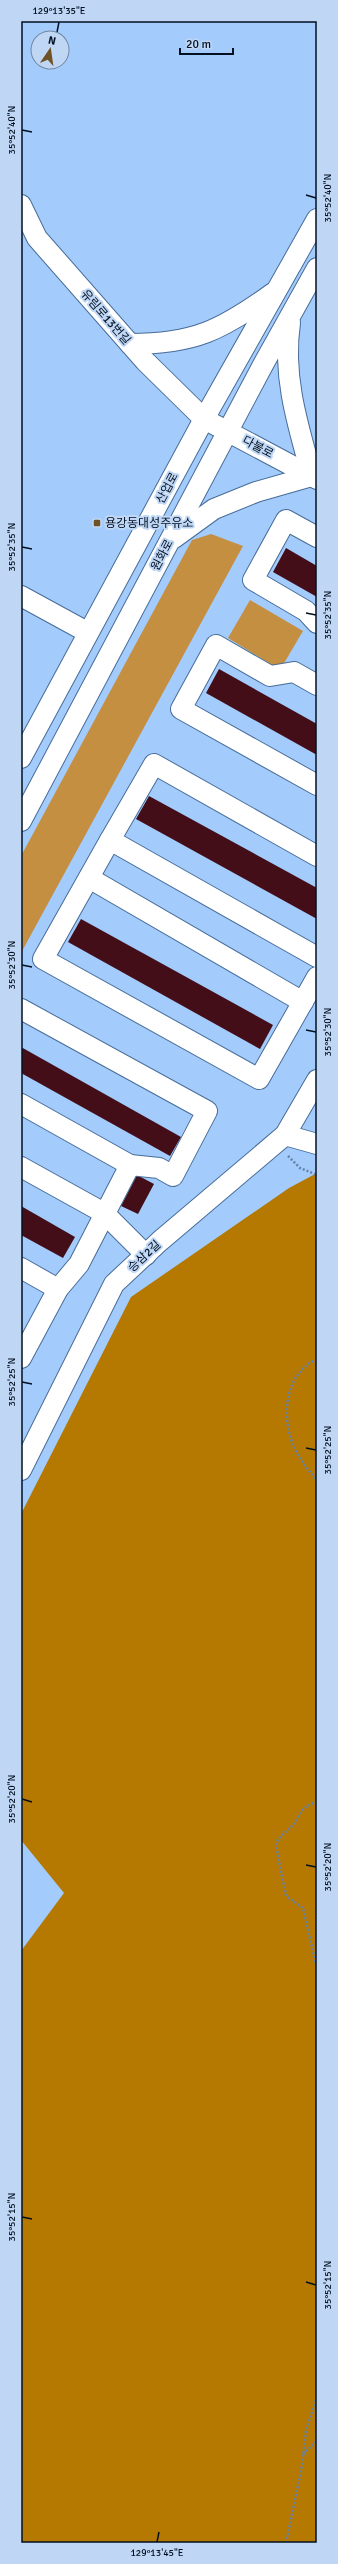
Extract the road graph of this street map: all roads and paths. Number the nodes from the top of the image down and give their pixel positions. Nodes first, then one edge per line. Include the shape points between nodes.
1 (21, 205) edge
2 (317, 219) edge
3 (317, 268) edge
4 (278, 290) junction
5 (292, 313) junction
6 (130, 344) junction
7 (204, 419) junction
8 (228, 432) junction
9 (315, 474) edge
10 (317, 537) edge
11 (169, 542) junction
12 (21, 596) edge
13 (317, 623) edge
14 (87, 632) junction
15 (317, 685) edge
16 (21, 758) edge
17 (317, 785) edge
18 (21, 821) edge
19 (110, 840) junction
20 (317, 856) edge
21 (89, 878) junction
22 (317, 957) edge
23 (316, 980) edge
24 (303, 1002) junction
25 (21, 1009) edge
26 (317, 1080) edge
27 (21, 1104) edge
28 (280, 1140) junction
29 (317, 1144) edge
30 (130, 1165) junction
31 (21, 1167) edge
32 (317, 1175) edge
33 (104, 1213) junction
34 (146, 1255) junction
35 (21, 1268) edge
36 (58, 1289) junction
37 (26, 1336) edge
38 (21, 1358) edge
39 (317, 1362) edge
40 (21, 1470) edge
41 (317, 1481) edge
42 (317, 1801) edge
43 (317, 1969) edge
44 (317, 1978) edge
45 (317, 1982) edge
46 (317, 2397) edge
47 (317, 2441) edge
48 (303, 2454) junction
49 (286, 2543) edge

1 - 6 street, 유림로13번길 via 37,238
2 - 4 street, 산업로
3 - 5 street, 원화로
4 - 6 street via 242,316 211,332 161,344
4 - 7 street, 산업로
5 - 8 street, 원화로
5 - 9 street via 287,346 288,380
6 - 7 street, 유림로13번길
7 - 8 street, 다불로
7 - 14 street, 산업로
8 - 9 street, 다불로
8 - 11 street, 원화로
9 - 11 street via 256,492 214,509
10 - 13 street via 286,520 253,580 306,611
11 - 18 street, 원화로
12 - 14 street
14 - 16 street, 산업로
15 - 17 street via 294,672 270,676 216,645 181,709
19 - 20 street via 154,764
19 - 21 street
19 - 22 street
21 - 24 street
21 - 24 street via 43,959 259,1079
23 - 24 street
25 - 30 street via 206,1111 173,1176 159,1168
26 - 28 street, 승삼2길
27 - 30 street
28 - 29 street
28 - 32 path via 300,1168
28 - 34 street, 승삼2길
30 - 33 street
31 - 33 street
33 - 34 street
33 - 36 street via 79,1264
34 - 40 street, 승삼2길 via 114,1284
35 - 36 street
36 - 37 street
37 - 38 street
39 - 41 path via 313,1361 304,1366 286,1397 293,1446
42 - 43 path via 304,1808 293,1825 278,1839 276,1850 286,1896 301,1906 305,1915
44 - 45 path
46 - 48 path via 306,2430
47 - 48 path
48 - 49 path

